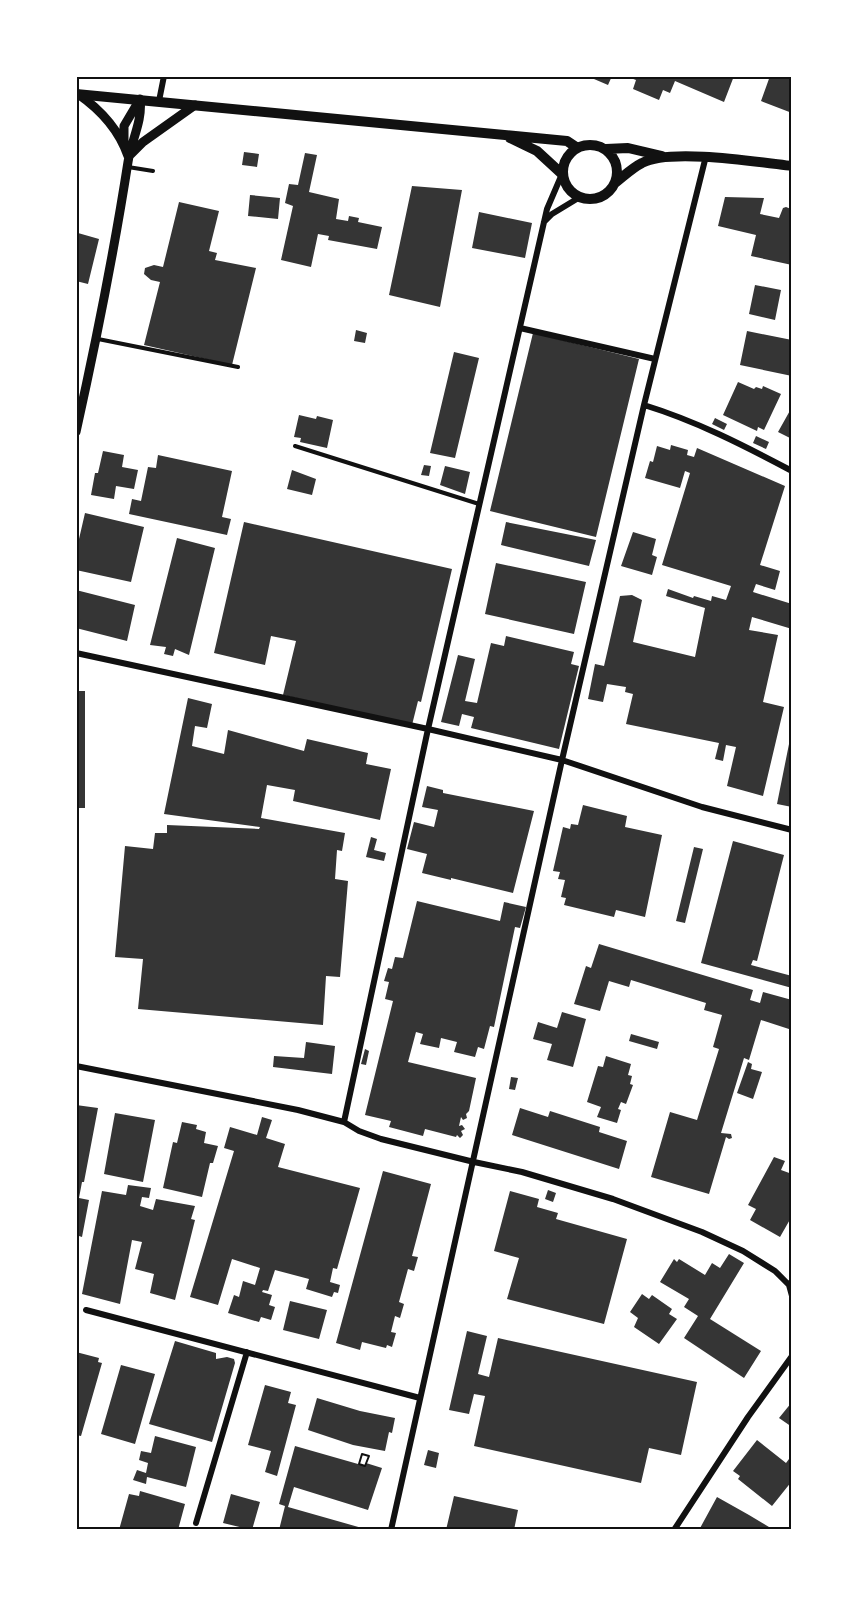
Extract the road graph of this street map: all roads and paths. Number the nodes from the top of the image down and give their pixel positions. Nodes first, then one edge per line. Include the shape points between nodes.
1 (164, 76) edge
2 (77, 94) edge
3 (140, 99) junction
4 (159, 101) junction
5 (195, 105) junction
6 (505, 135) junction
7 (124, 143) junction
8 (576, 147) junction
9 (606, 149) junction
10 (706, 156) junction
11 (674, 157) junction
12 (128, 162) junction
13 (792, 166) edge
14 (153, 171) dead end
15 (562, 174) junction
16 (615, 183) junction
17 (580, 197) junction
18 (544, 222) junction
19 (519, 328) junction
20 (97, 339) junction
21 (655, 359) junction
22 (238, 367) dead end
23 (644, 405) junction
24 (76, 432) edge
25 (294, 446) dead end
26 (792, 471) edge
27 (479, 504) junction
28 (76, 653) edge
29 (428, 729) junction
30 (562, 760) junction
31 (792, 830) edge
32 (76, 1066) edge
33 (344, 1122) junction
34 (474, 1162) junction
35 (790, 1283) edge
36 (792, 1296) edge
37 (86, 1310) dead end
38 (247, 1352) junction
39 (792, 1356) edge
40 (420, 1398) junction
41 (196, 1523) dead end
42 (391, 1530) edge
43 (674, 1530) edge

1 - 4 street
2 - 3 main road
2 - 7 street via 114,126
3 - 4 main road
3 - 7 street via 124,126
3 - 12 street via 141,113
4 - 5 main road
5 - 6 main road
5 - 12 street via 143,142
6 - 8 main road via 567,141
6 - 15 main road via 537,151
7 - 12 street
8 - 9 main road via 591,144
8 - 15 main road via 564,160
9 - 11 main road via 628,148
9 - 16 main road via 616,164
10 - 11 main road
10 - 13 main road
10 - 21 street
11 - 16 main road via 643,162
12 - 14 lane
12 - 20 street
15 - 17 main road via 568,188
15 - 18 street
16 - 17 main road via 604,195
17 - 18 street
18 - 19 street
19 - 21 street
19 - 27 street
20 - 22 lane
20 - 24 street
21 - 23 street
23 - 26 street via 720,434
23 - 30 street
25 - 27 lane
27 - 29 street
28 - 29 street
29 - 30 street
29 - 33 street
30 - 31 street via 702,807
30 - 34 street
32 - 33 street
33 - 34 street via 381,1139
34 - 35 street via 613,1199 702,1233 742,1251
34 - 40 street
35 - 36 street
37 - 38 street
38 - 40 street
38 - 41 street
39 - 43 street
40 - 42 street

